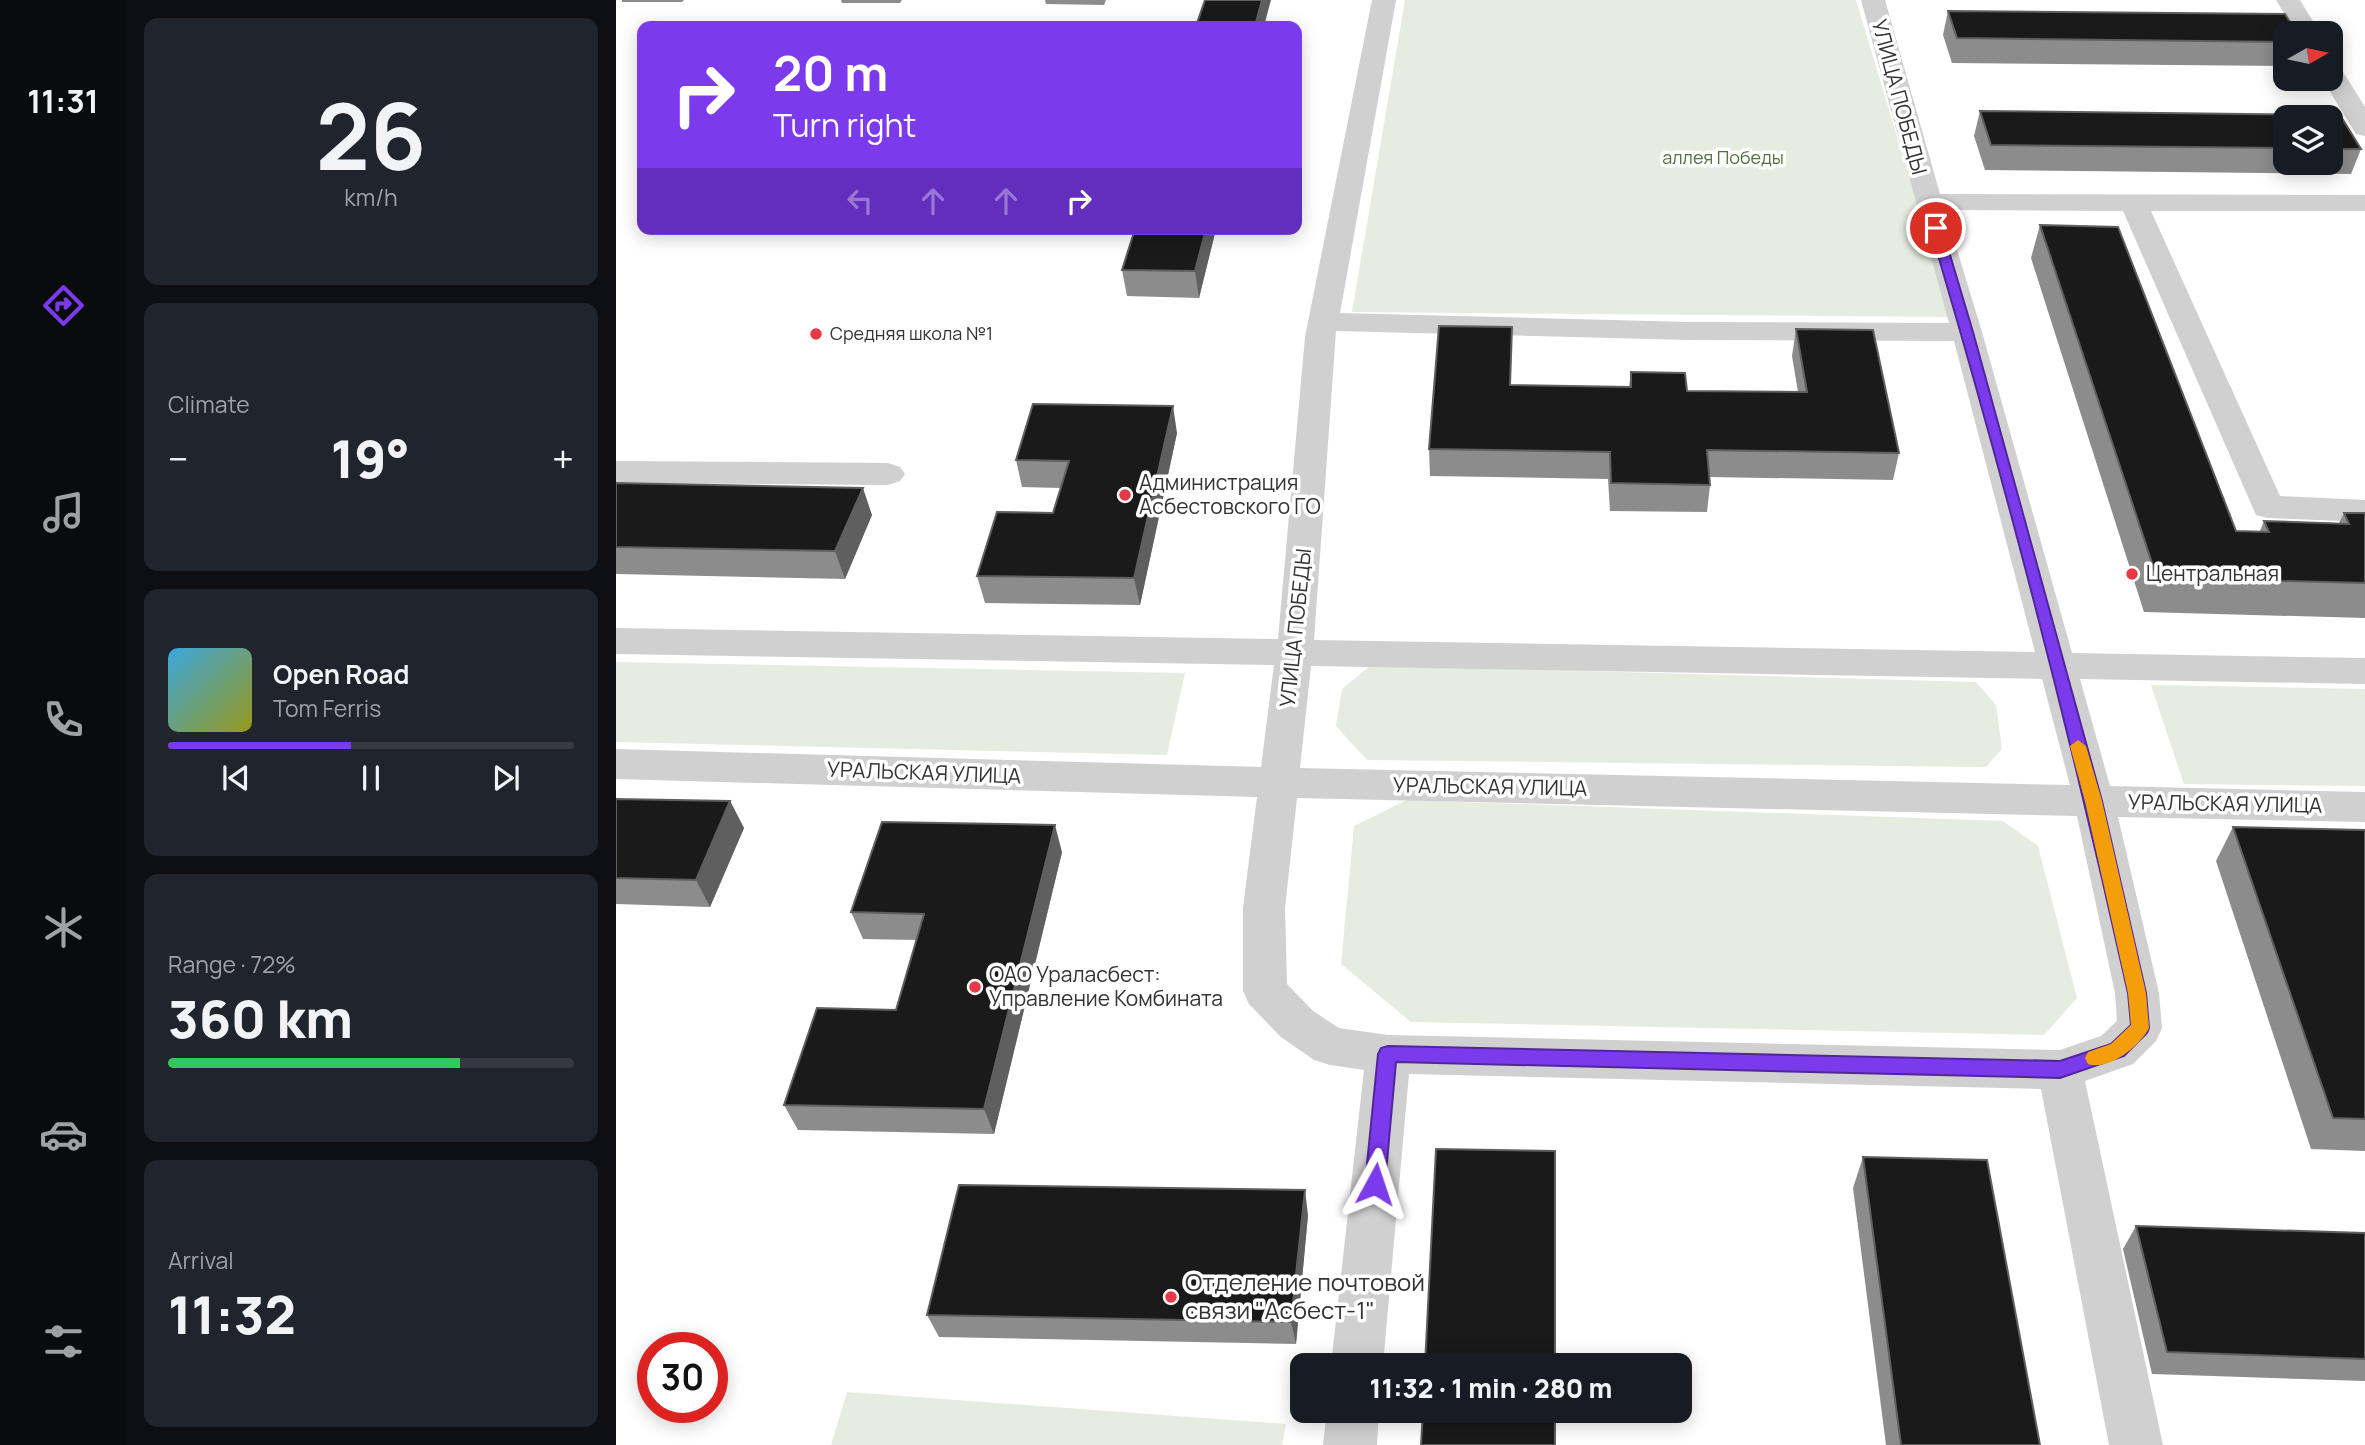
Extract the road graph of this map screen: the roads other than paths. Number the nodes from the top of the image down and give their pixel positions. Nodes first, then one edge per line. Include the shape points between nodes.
1 (1384, 0) edge
2 (1873, 0) edge
3 (2288, 0) edge
4 (2301, 21) edge
5 (2343, 91) edge
6 (2365, 128) edge
7 (1928, 202) junction
8 (2133, 202) junction
9 (2365, 203) edge
10 (1323, 322) junction
11 (1967, 332) junction
12 (616, 472) edge
13 (888, 474) dead end
14 (2365, 511) edge
15 (616, 641) edge
16 (1293, 653) junction
17 (2055, 667) junction
18 (2365, 671) edge
19 (616, 764) edge
20 (1280, 783) junction
21 (2094, 801) junction
22 (2365, 807) edge
23 (1388, 1054) junction
24 (2060, 1070) junction
25 (1358, 1353) edge
26 (1352, 1423) edge
27 (1350, 1445) edge
28 (2136, 1445) edge

1 - 10 street, УЛИЦА ПОБЕДЫ
2 - 7 street, УЛИЦА ПОБЕДЫ
3 - 4 street
5 - 6 street
7 - 8 street
7 - 11 street, УЛИЦА ПОБЕДЫ
8 - 9 street
8 - 14 street via 2268,507
10 - 11 street
10 - 16 street, УЛИЦА ПОБЕДЫ
11 - 17 street, УЛИЦА ПОБЕДЫ
12 - 13 street
15 - 16 street
16 - 17 street
16 - 20 street, УЛИЦА ПОБЕДЫ
17 - 18 street
17 - 21 street, УЛИЦА ПОБЕДЫ
19 - 20 street, УРАЛЬСКАЯ УЛИЦА
20 - 21 street, УРАЛЬСКАЯ УЛИЦА
20 - 23 street, УЛИЦА ПОБЕДЫ via 1264,908 1265,990 1297,1024 1329,1046
21 - 22 street, УРАЛЬСКАЯ УЛИЦА
21 - 24 street, УЛИЦА ПОБЕДЫ via 2137,993 2140,1028 2117,1050
23 - 24 street, УЛИЦА ПОБЕДЫ
23 - 25 street
24 - 28 street
26 - 27 street

